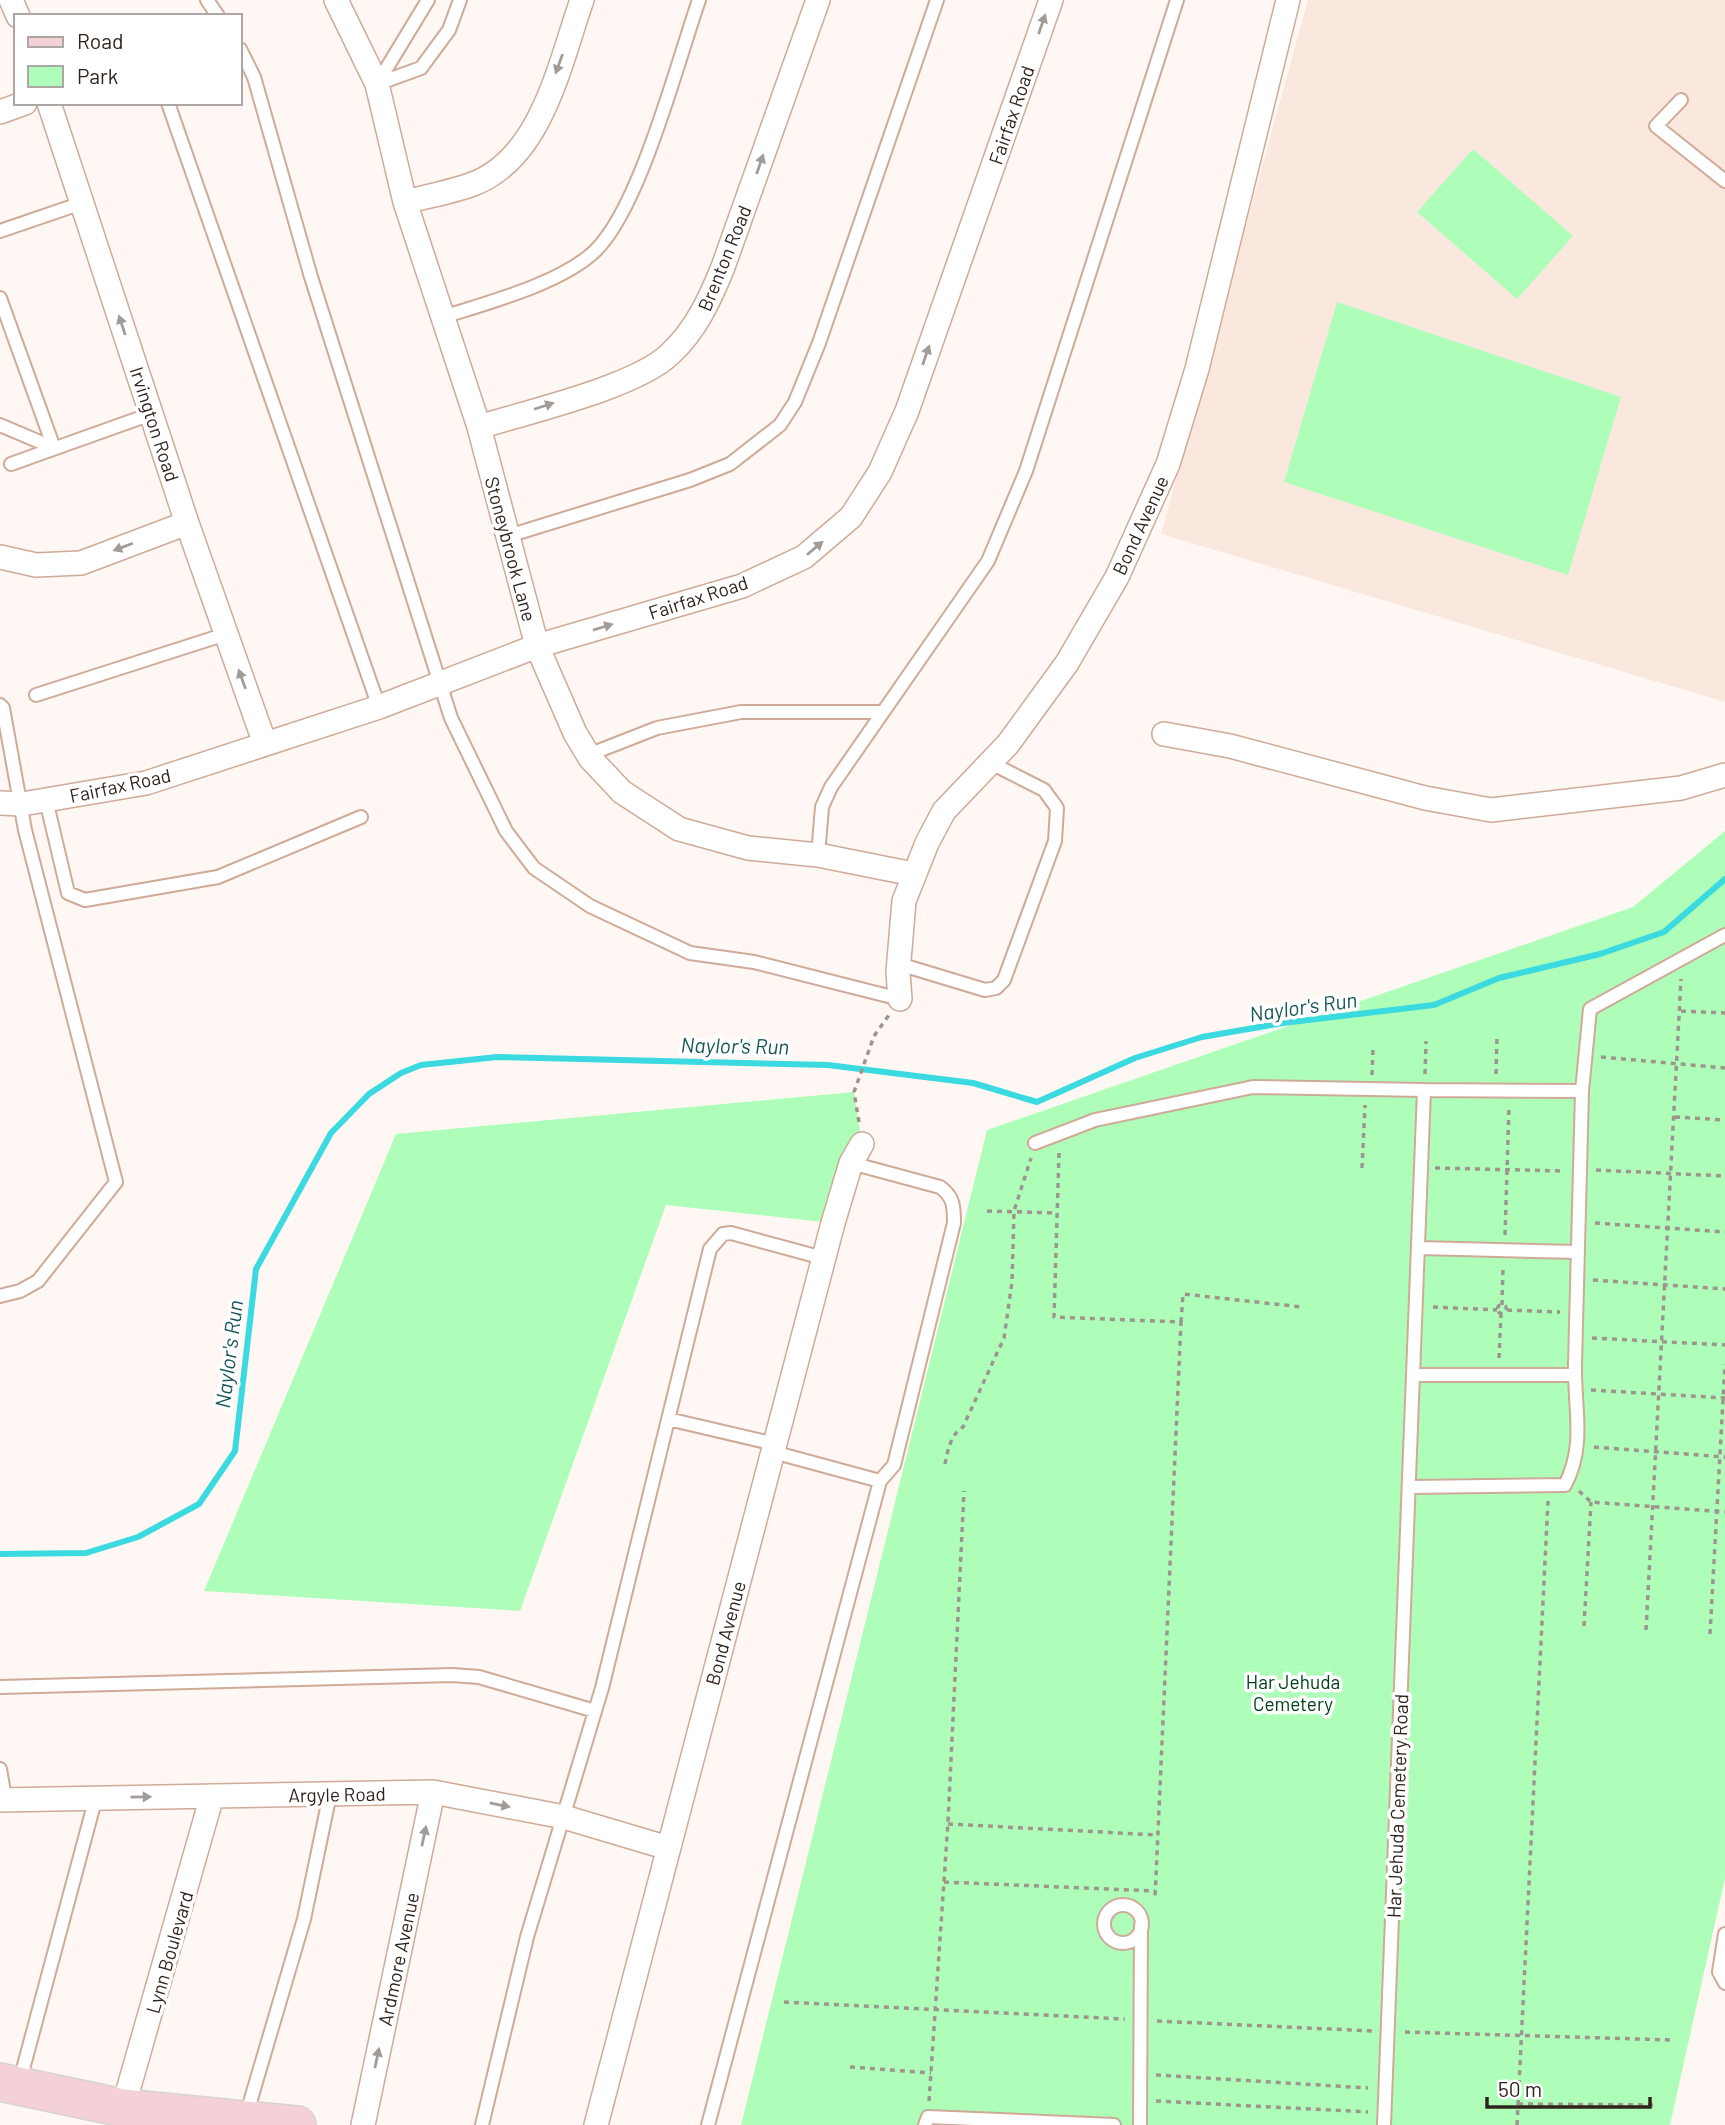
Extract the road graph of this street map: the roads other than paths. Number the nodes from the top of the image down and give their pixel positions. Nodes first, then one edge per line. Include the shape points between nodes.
1 (336, 0) edge
2 (428, 0) edge
3 (460, 0) edge
4 (582, 0) edge
5 (699, 0) edge
6 (818, 0) edge
7 (937, 0) edge
8 (1051, 0) edge
9 (1177, 0) edge
10 (1288, 0) edge
11 (242, 53) edge
12 (377, 84) junction
13 (1681, 100) dead end
14 (19, 105) edge
15 (50, 105) edge
16 (169, 105) edge
17 (0, 111) edge
18 (1725, 181) edge
19 (405, 202) junction
20 (82, 203) junction
21 (0, 231) edge
22 (0, 298) edge
23 (443, 317) junction
24 (151, 414) junction
25 (0, 425) edge
26 (479, 427) junction
27 (54, 448) junction
28 (11, 464) dead end
29 (187, 523) junction
30 (508, 536) junction
31 (0, 557) edge
32 (226, 634) junction
33 (537, 646) junction
34 (441, 685) junction
35 (36, 695) dead end
36 (0, 705) edge
37 (379, 707) junction
38 (883, 712) junction
39 (1164, 734) dead end
40 (265, 744) junction
41 (588, 755) junction
42 (989, 762) junction
43 (1725, 775) edge
44 (46, 800) junction
45 (11, 804) edge
46 (361, 817) dead end
47 (818, 855) junction
48 (913, 874) junction
49 (1725, 935) edge
50 (899, 964) junction
51 (900, 999) joint
52 (1424, 1090) junction
53 (1582, 1091) junction
54 (1035, 1143) road end
55 (857, 1154) joint
56 (1420, 1248) junction
57 (1578, 1252) junction
58 (823, 1258) junction
59 (0, 1296) edge
60 (1413, 1375) junction
61 (1574, 1375) junction
62 (668, 1419) junction
63 (774, 1448) junction
64 (880, 1481) junction
65 (1409, 1487) junction
66 (0, 1687) edge
67 (595, 1711) junction
68 (0, 1769) edge
69 (433, 1792) junction
70 (330, 1794) junction
71 (212, 1796) junction
72 (96, 1797) junction
73 (2, 1799) edge
74 (564, 1817) junction
75 (668, 1848) junction
76 (1141, 1925) dead end
77 (1725, 1934) edge
78 (1725, 1983) edge
79 (9, 2084) edge
80 (103, 2112) edge
81 (1384, 2119) edge
82 (244, 2120) junction
83 (926, 2121) edge
84 (297, 2125) edge
85 (363, 2125) edge
86 (482, 2125) edge
87 (596, 2125) edge
88 (708, 2125) edge
89 (1114, 2125) edge
90 (1140, 2125) edge

1 - 12 street, Stoneybrook Lane
2 - 12 lane
3 - 12 lane via 449,30 421,68
4 -> 19 street via 544,107 514,154 474,184
5 - 23 lane via 637,181 616,224 595,251 573,267 519,292
26 -> 6 street, Brenton Road via 645,372 670,355 693,328 723,267
7 - 30 lane via 819,342 780,425 730,464
33 -> 8 street, Fairfax Road via 742,586 804,557 851,517 880,471 907,411
9 - 38 lane via 1026,471 988,561
10 - 42 street, Bond Avenue via 1197,369 1163,476 1093,621 1028,720
11 - 34 lane via 254,77 320,304
12 - 19 street, Stoneybrook Lane
13 - 18 lane via 1656,126
14 - 17 street
15 - 20 street, Irvington Road
16 - 37 lane
19 - 23 street, Stoneybrook Lane
20 - 21 lane
24 -> 20 street, Irvington Road
22 - 27 lane
23 - 26 street, Stoneybrook Lane
24 - 27 lane
24 - 29 street, Irvington Road
25 - 27 lane
26 - 30 street, Stoneybrook Lane
27 - 28 lane
29 -> 31 street via 81,563 36,565
29 - 32 street, Irvington Road
30 - 33 street, Stoneybrook Lane
32 - 35 lane
40 -> 32 street, Irvington Road
33 - 34 street, Fairfax Road
33 - 41 street, Stoneybrook Lane
34 - 37 street, Fairfax Road
34 - 51 lane via 450,718 506,831 534,868 590,906 690,953 754,962
36 - 45 lane via 4,708
37 - 40 street, Fairfax Road
38 - 41 lane via 741,712 657,727
38 - 47 lane via 821,807
39 - 43 street via 1491,810 1681,788
40 - 44 street, Fairfax Road via 146,783
41 - 47 street, Stoneybrook Lane via 622,792 680,829 748,848
42 - 48 street, Bond Avenue via 944,811
42 - 50 lane via 1044,790 1057,808 1055,841 1004,980 985,990
44 - 45 street, Fairfax Road
44 - 46 lane via 68,893 85,900 218,877
45 - 59 lane via 25,830 116,1182 38,1281
47 - 48 street, Stoneybrook Lane
48 - 50 street, Bond Avenue via 904,901
49 - 53 lane via 1590,1009
50 - 51 street, Bond Avenue
52 - 53 lane
52 - 54 lane via 1253,1087 1095,1120
52 - 56 lane, Har Jehuda Cemetery Road
53 - 57 lane
55 - 58 street, Bond Avenue
55 - 64 lane via 940,1187 954,1207 954,1223 894,1465
56 - 57 lane
56 - 60 lane, Har Jehuda Cemetery Road
57 - 61 lane
58 - 62 lane via 731,1233 717,1239 710,1249
58 - 63 street, Bond Avenue
60 - 61 lane
60 - 65 lane, Har Jehuda Cemetery Road
61 - 65 lane via 1578,1446 1565,1485
62 - 63 lane
62 - 67 lane
63 - 64 lane
63 - 75 street, Bond Avenue
64 - 88 lane
65 - 81 lane, Har Jehuda Cemetery Road
66 - 67 lane via 452,1675 479,1677
67 - 74 lane
68 - 73 lane
69 - 70 street, Argyle Road
69 -> 74 street, Argyle Road
85 -> 69 street, Ardmore Avenue
70 - 71 street, Argyle Road
70 - 82 lane via 304,1919
72 -> 71 street, Argyle Road
71 - 80 street, Lynn Boulevard
72 - 73 street, Argyle Road
72 - 79 lane
74 - 75 street, Argyle Road
74 - 86 lane via 527,1937
75 - 87 street, Bond Avenue
76 - 90 lane
77 - 78 lane via 1719,1972
79 - 80 main road
80 - 82 main road
82 - 84 main road
83 - 89 lane

